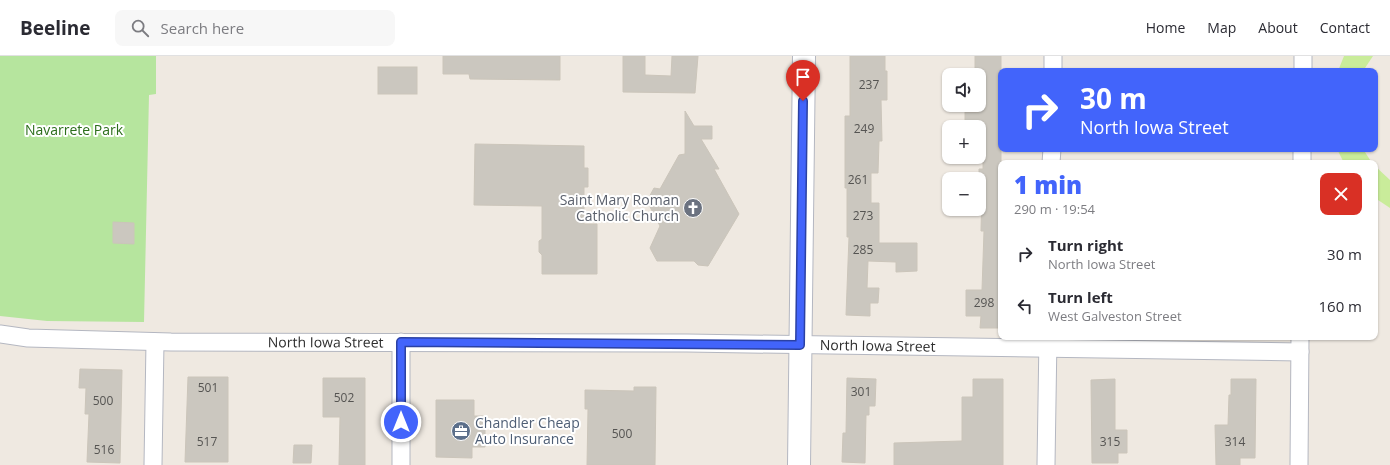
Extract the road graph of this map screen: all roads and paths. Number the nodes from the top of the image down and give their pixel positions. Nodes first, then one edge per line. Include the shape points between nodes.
1 (804, 56) edge
2 (1053, 56) edge
3 (1303, 56) edge
4 (1053, 68) edge
5 (1303, 68) edge
6 (0, 334) edge
7 (154, 342) junction
8 (401, 342) junction
9 (1048, 342) edge
10 (1300, 344) edge
11 (800, 345) junction
12 (154, 465) edge
13 (401, 465) edge
14 (799, 465) edge
15 (1046, 465) edge
16 (1299, 465) edge

1 - 11 street
2 - 4 street
3 - 5 street
6 - 7 street, North Iowa Street via 28,338
7 - 8 street, North Iowa Street
7 - 12 street
8 - 11 street, North Iowa Street
8 - 13 street
9 - 10 street, North Iowa Street
9 - 11 street, North Iowa Street
9 - 15 street
10 - 16 street
11 - 14 street

